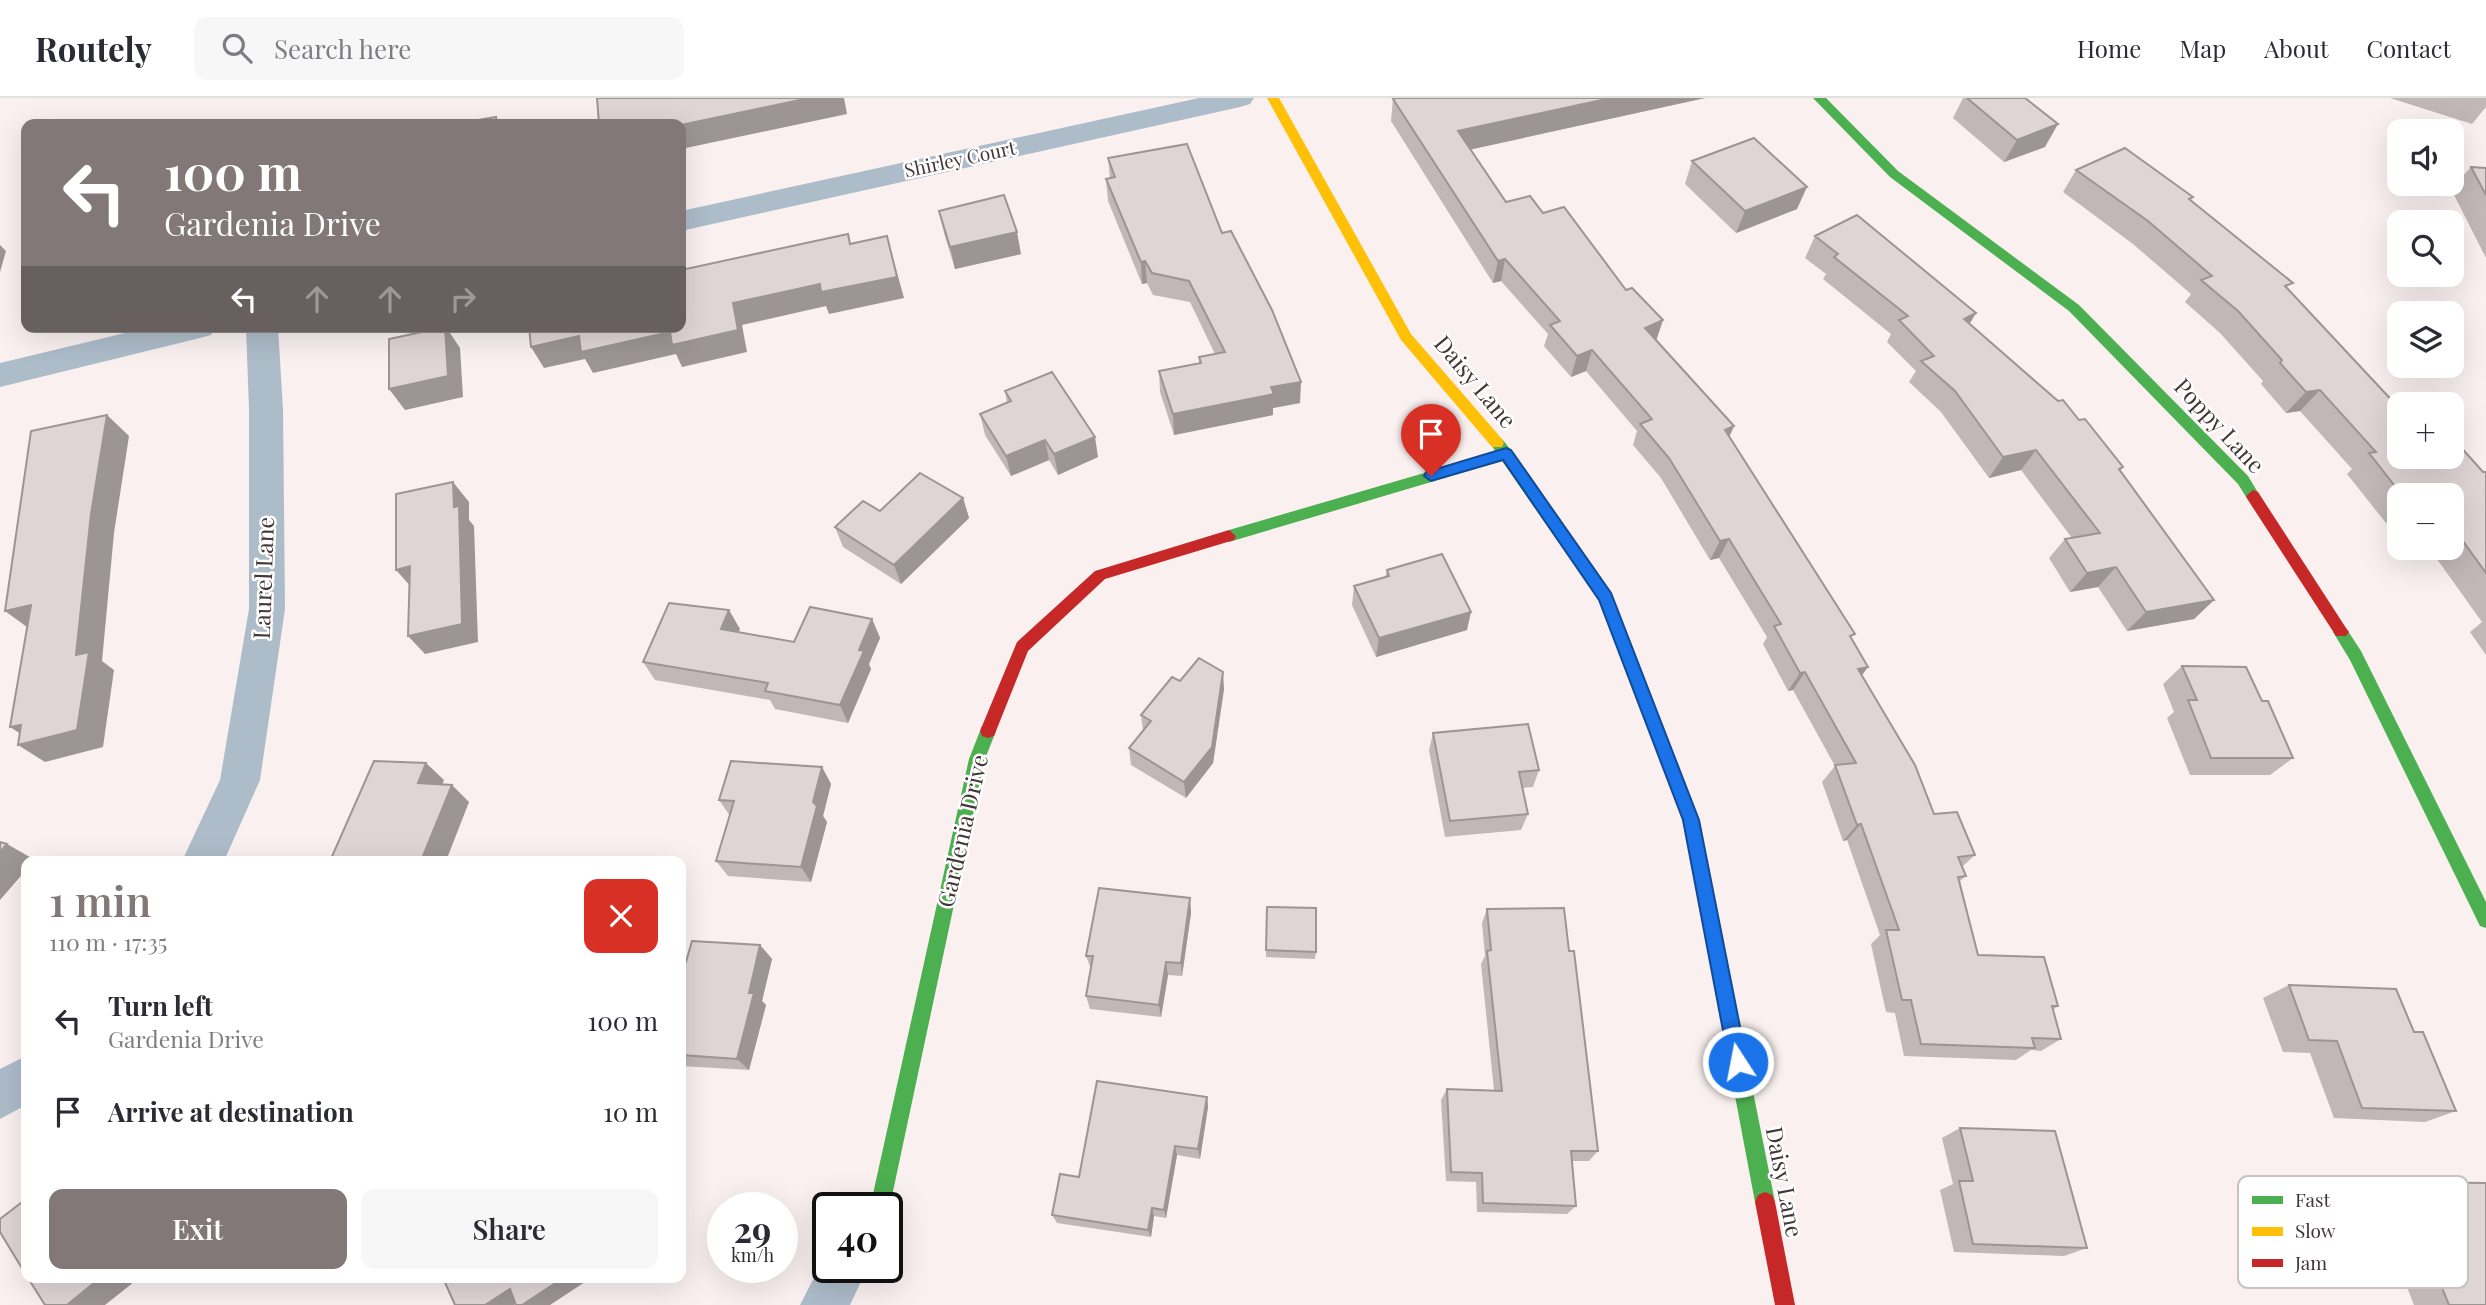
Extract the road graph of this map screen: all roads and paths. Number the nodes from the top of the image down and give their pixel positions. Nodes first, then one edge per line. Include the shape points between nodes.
1 (1240, 98) edge
2 (1273, 98) edge
3 (1819, 98) edge
4 (686, 220) edge
5 (174, 333) edge
6 (262, 333) edge
7 (0, 374) edge
8 (1506, 454) junction
9 (205, 856) edge
10 (2486, 920) edge
11 (21, 1081) edge
12 (0, 1096) edge
13 (883, 1192) edge
14 (836, 1283) edge
15 (824, 1305) edge
16 (1785, 1305) edge

1 - 4 street, Shirley Court
2 - 8 street, Daisy Lane via 1406,337
3 - 10 street, Poppy Lane via 1894,174 2074,308 2243,481 2356,656
5 - 7 street
6 - 9 street, Laurel Lane via 267,609 240,780
8 - 13 street, Gardenia Drive via 1100,575 1022,647 976,759
8 - 16 street, Daisy Lane via 1605,597 1691,820
11 - 12 street
14 - 15 street

